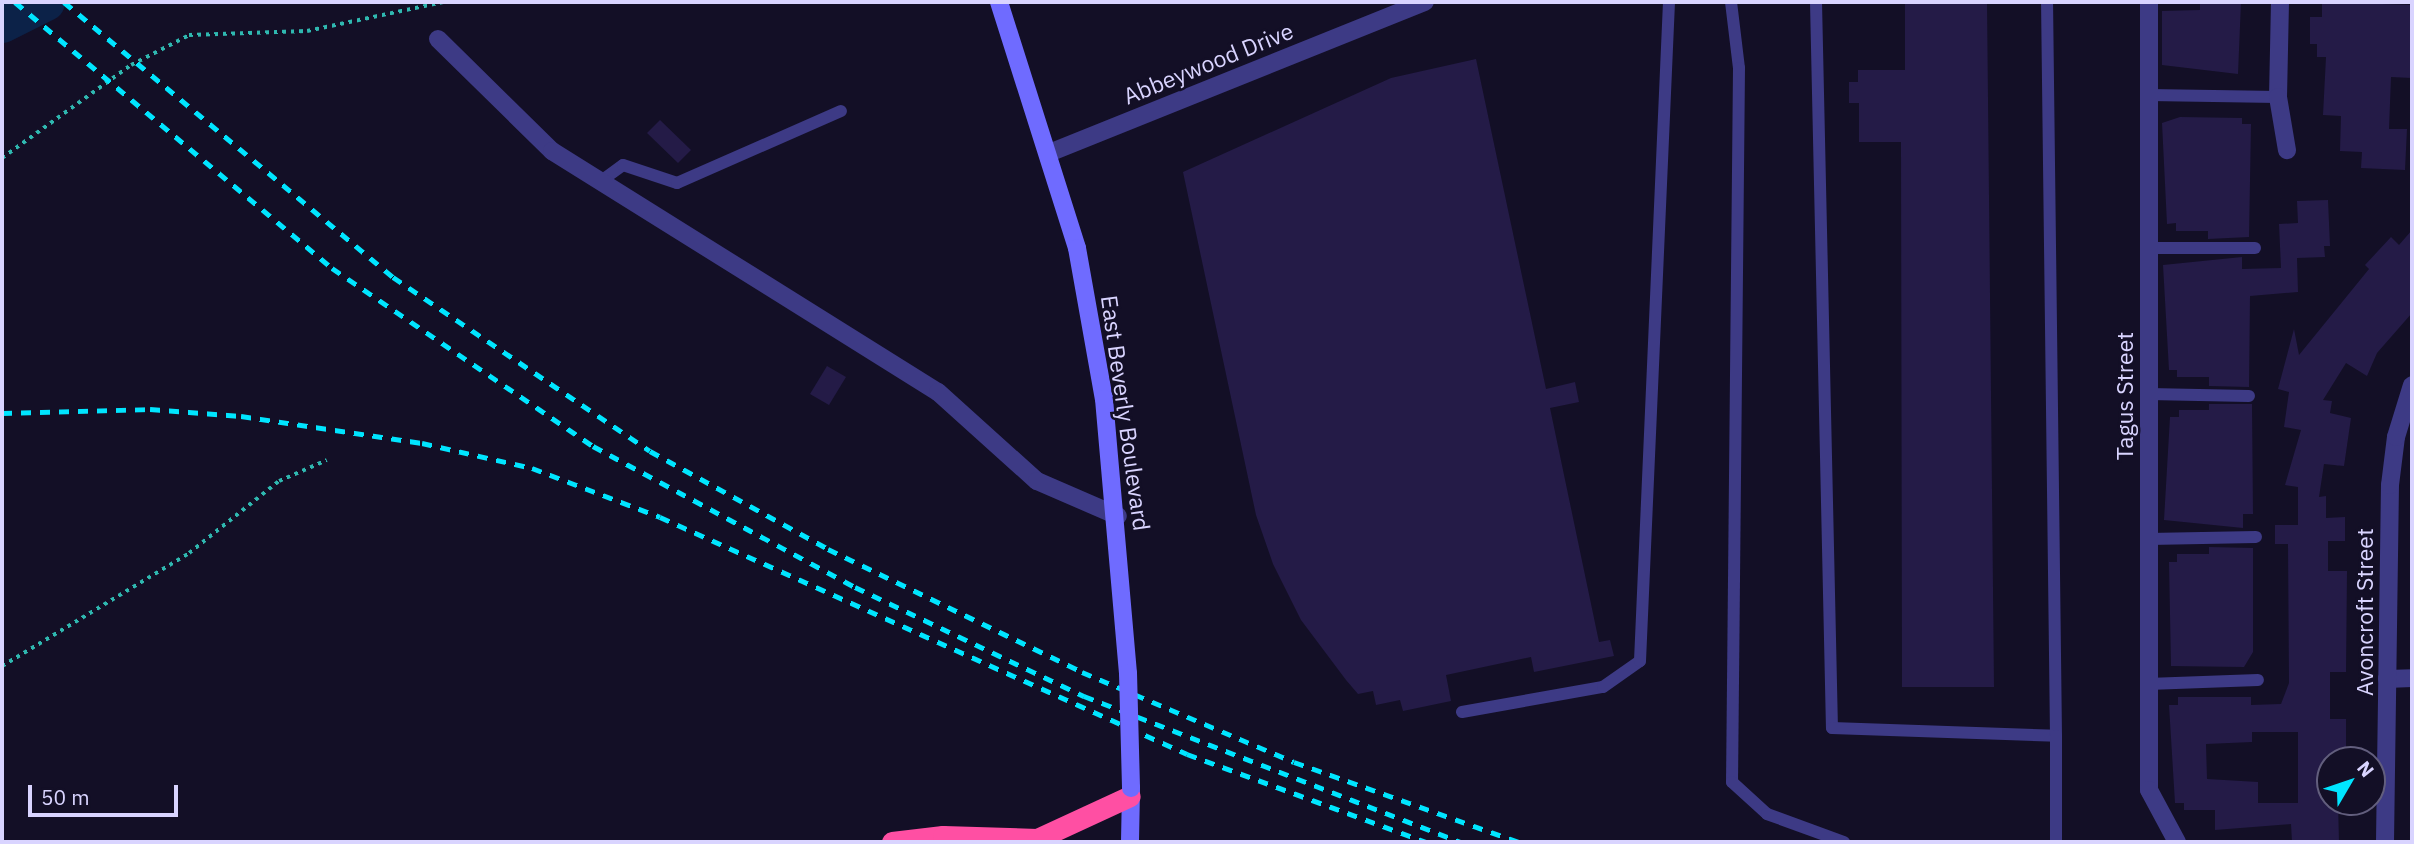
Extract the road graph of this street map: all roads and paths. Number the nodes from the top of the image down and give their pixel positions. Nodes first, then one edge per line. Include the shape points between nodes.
1 (443, 2) edge
2 (999, 2) edge
3 (1424, 2) edge
4 (1669, 2) edge
5 (1731, 2) edge
6 (1816, 2) edge
7 (2047, 2) edge
8 (2149, 2) edge
9 (2280, 2) edge
10 (438, 39) dead end
11 (2149, 95) junction
12 (2278, 97) junction
13 (841, 110) dead end
14 (2287, 150) dead end
15 (1049, 153) junction
16 (2, 158) edge
17 (601, 181) junction
18 (2149, 248) junction
19 (2255, 248) dead end
20 (2412, 385) edge
21 (2149, 394) junction
22 (2249, 396) dead end
23 (327, 460) dead end
24 (1118, 516) junction
25 (2256, 537) dead end
26 (2149, 539) junction
27 (2, 666) edge
28 (2412, 678) edge
29 (2387, 679) junction
30 (2258, 680) dead end
31 (2148, 684) junction
32 (1462, 712) dead end
33 (2056, 736) junction
34 (1130, 792) junction
35 (892, 842) edge
36 (1130, 842) edge
37 (1844, 842) edge
38 (2056, 842) edge
39 (2177, 842) edge
40 (2385, 842) edge

1 - 16 path via 307,31 189,35 131,65
2 - 15 main road, East Beverly Boulevard
3 - 15 street, Abbeywood Drive
4 - 32 lane via 1640,661 1603,687
5 - 37 lane via 1739,68 1732,782 1767,814
6 - 33 lane via 1832,728
7 - 33 lane
8 - 11 street, Tagus Street
9 - 12 street
10 - 17 street via 552,152
11 - 12 lane
11 - 18 street, Tagus Street
12 - 14 street
13 - 17 lane via 677,183 623,165
15 - 24 main road, East Beverly Boulevard via 1077,248
17 - 24 street via 938,392 1037,481
18 - 19 lane
18 - 21 street, Tagus Street
20 - 29 street, Avoncroft Street via 2396,437 2390,485
21 - 22 lane
21 - 26 street, Tagus Street
23 - 27 path via 279,481 188,553
24 - 34 main road, East Beverly Boulevard, bridge
25 - 26 lane
26 - 31 street, Tagus Street
28 - 29 street
29 - 40 street, Avoncroft Street
30 - 31 lane
31 - 39 street, Tagus Street via 2149,790
33 - 38 lane
34 - 35 highway via 1037,839 943,836
34 - 36 main road, East Beverly Boulevard

